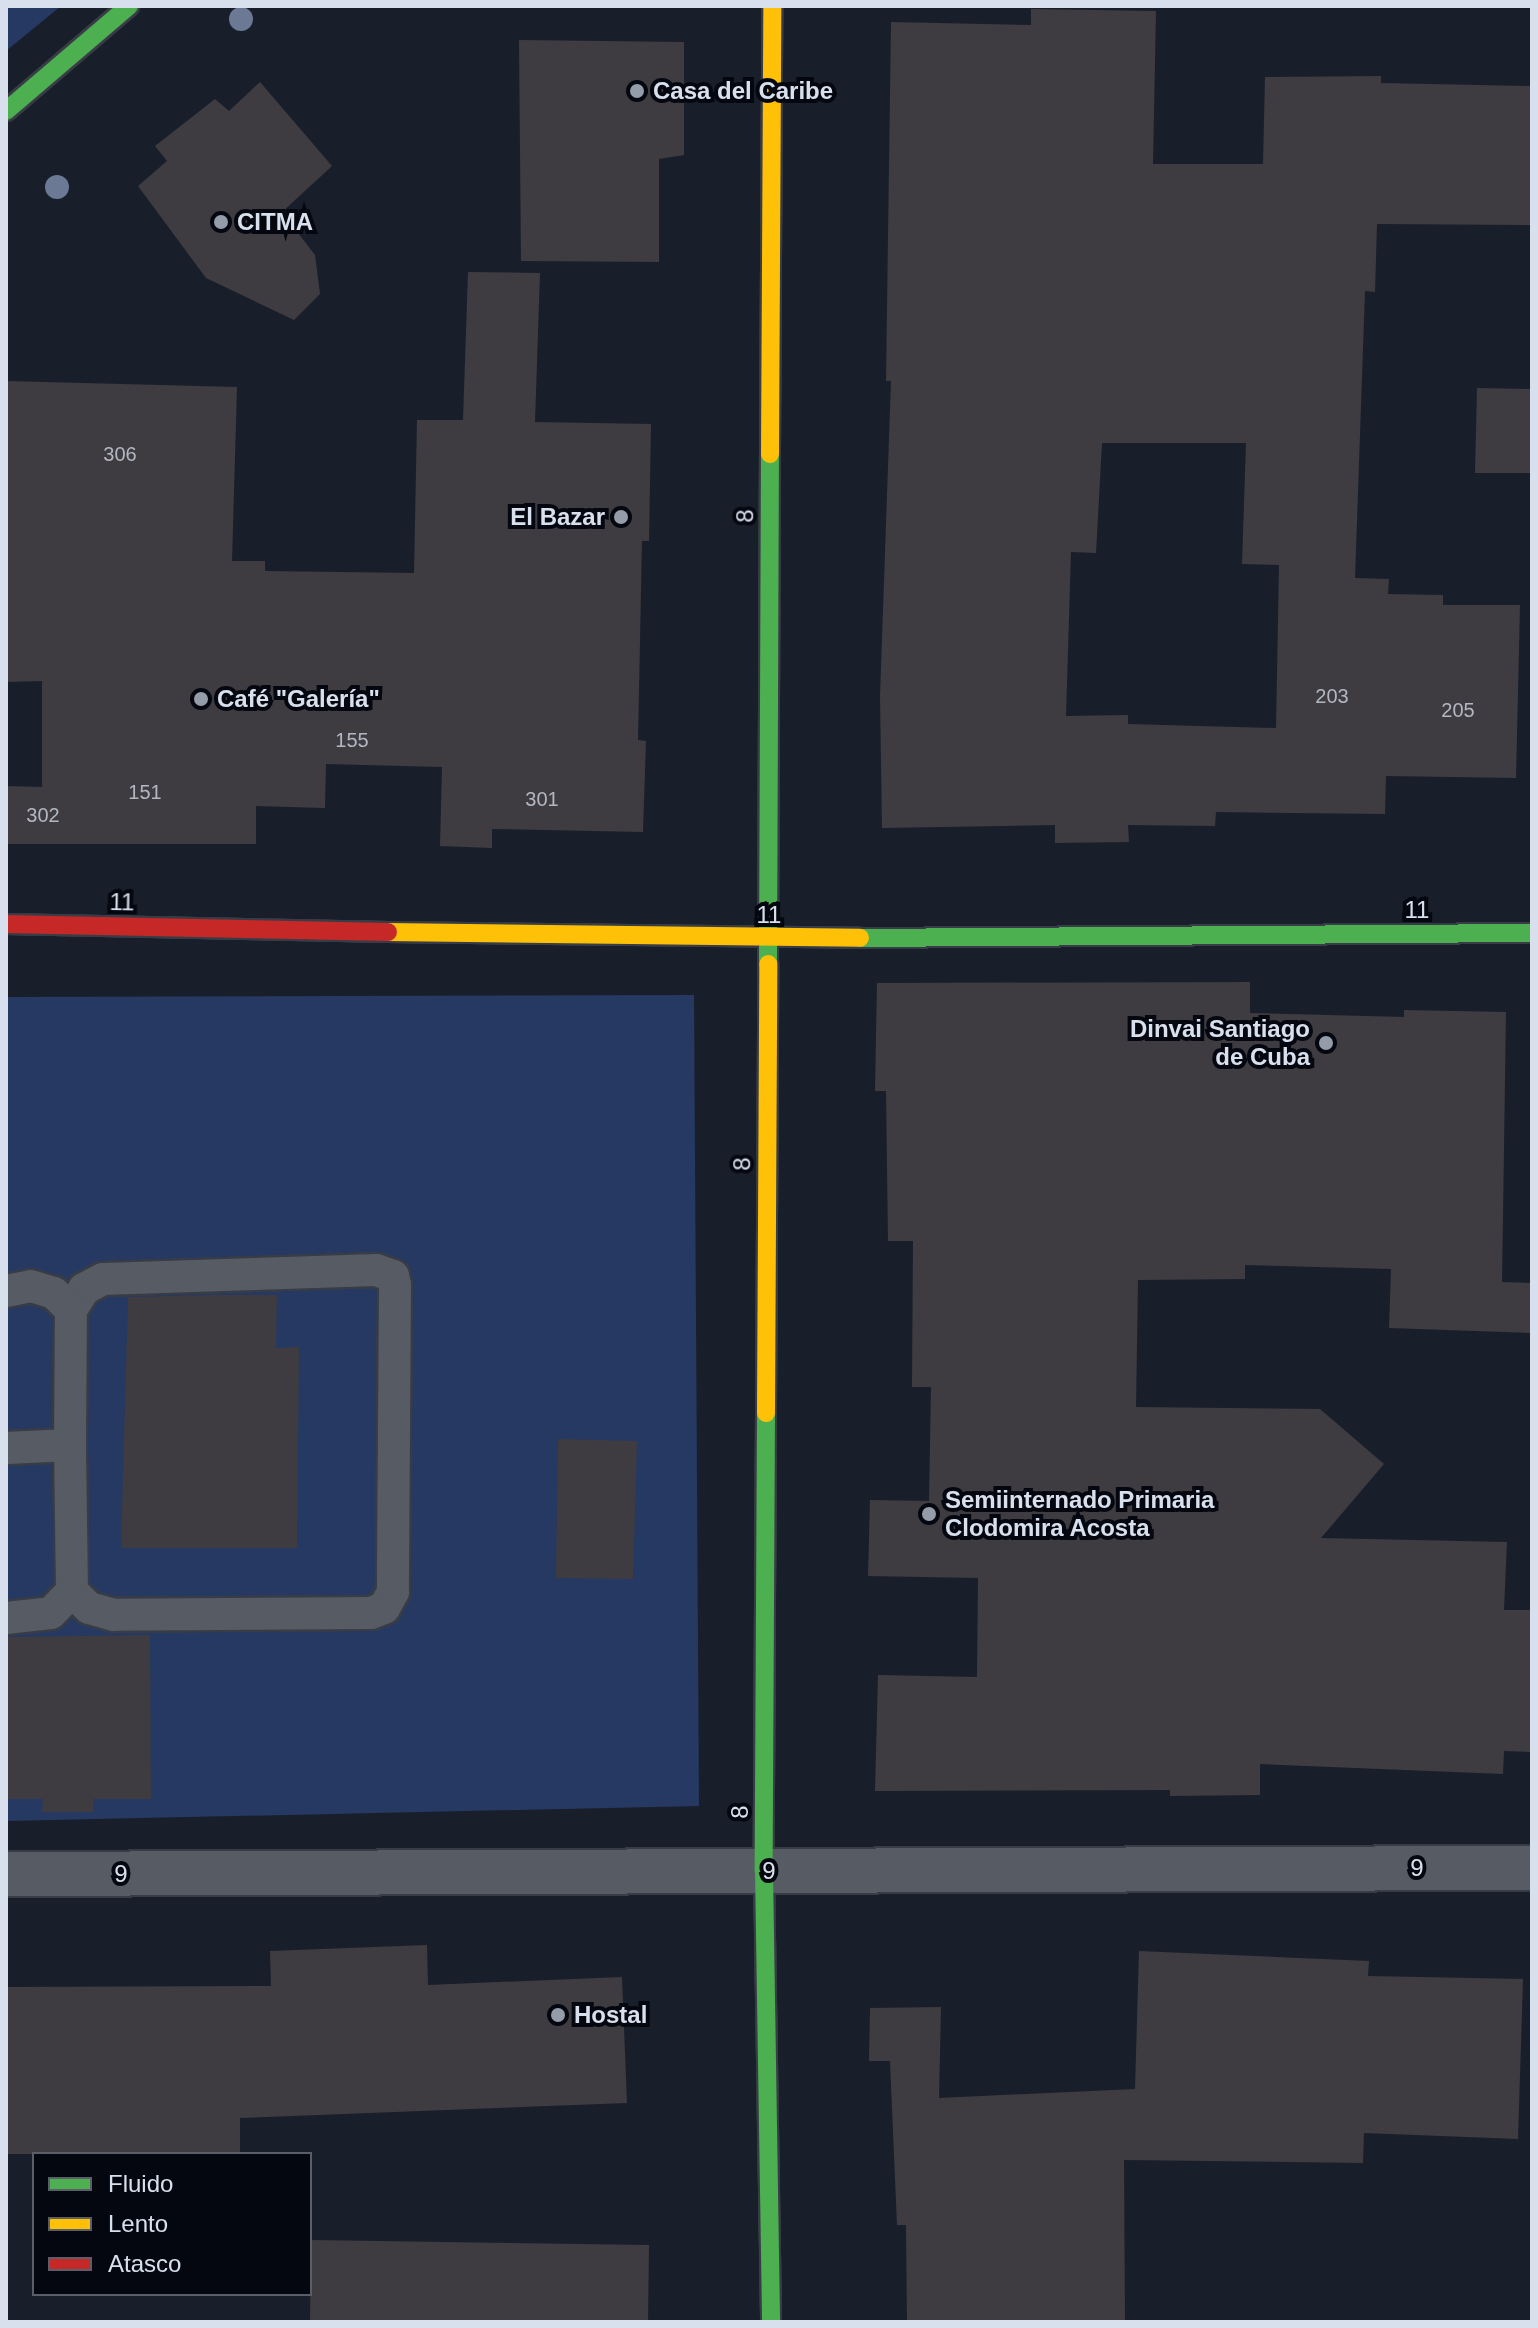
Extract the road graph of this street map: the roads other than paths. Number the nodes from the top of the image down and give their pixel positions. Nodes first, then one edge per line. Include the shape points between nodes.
1 (129, 6) edge
2 (772, 6) edge
3 (6, 111) edge
4 (6, 924) edge
5 (1532, 933) edge
6 (767, 939) junction
7 (6, 1291) edge
8 (71, 1310) junction
9 (70, 1445) junction
10 (6, 1448) edge
11 (72, 1591) junction
12 (6, 1618) edge
13 (1532, 1868) edge
14 (764, 1871) junction
15 (6, 1874) edge
16 (771, 2322) edge

1 - 3 street
2 - 6 street, 8
4 - 6 street, 11
5 - 6 street, 11
6 - 14 street, 8
7 - 8 lane via 31,1286 54,1293
8 - 9 lane
8 - 11 lane via 84,1289 103,1279 376,1270 393,1276 395,1285 393,1592 384,1608 371,1613 114,1615 89,1608
9 - 10 lane
9 - 11 lane
11 - 12 lane via 51,1613
13 - 14 street, 9
14 - 15 street, 9
14 - 16 street, 8

